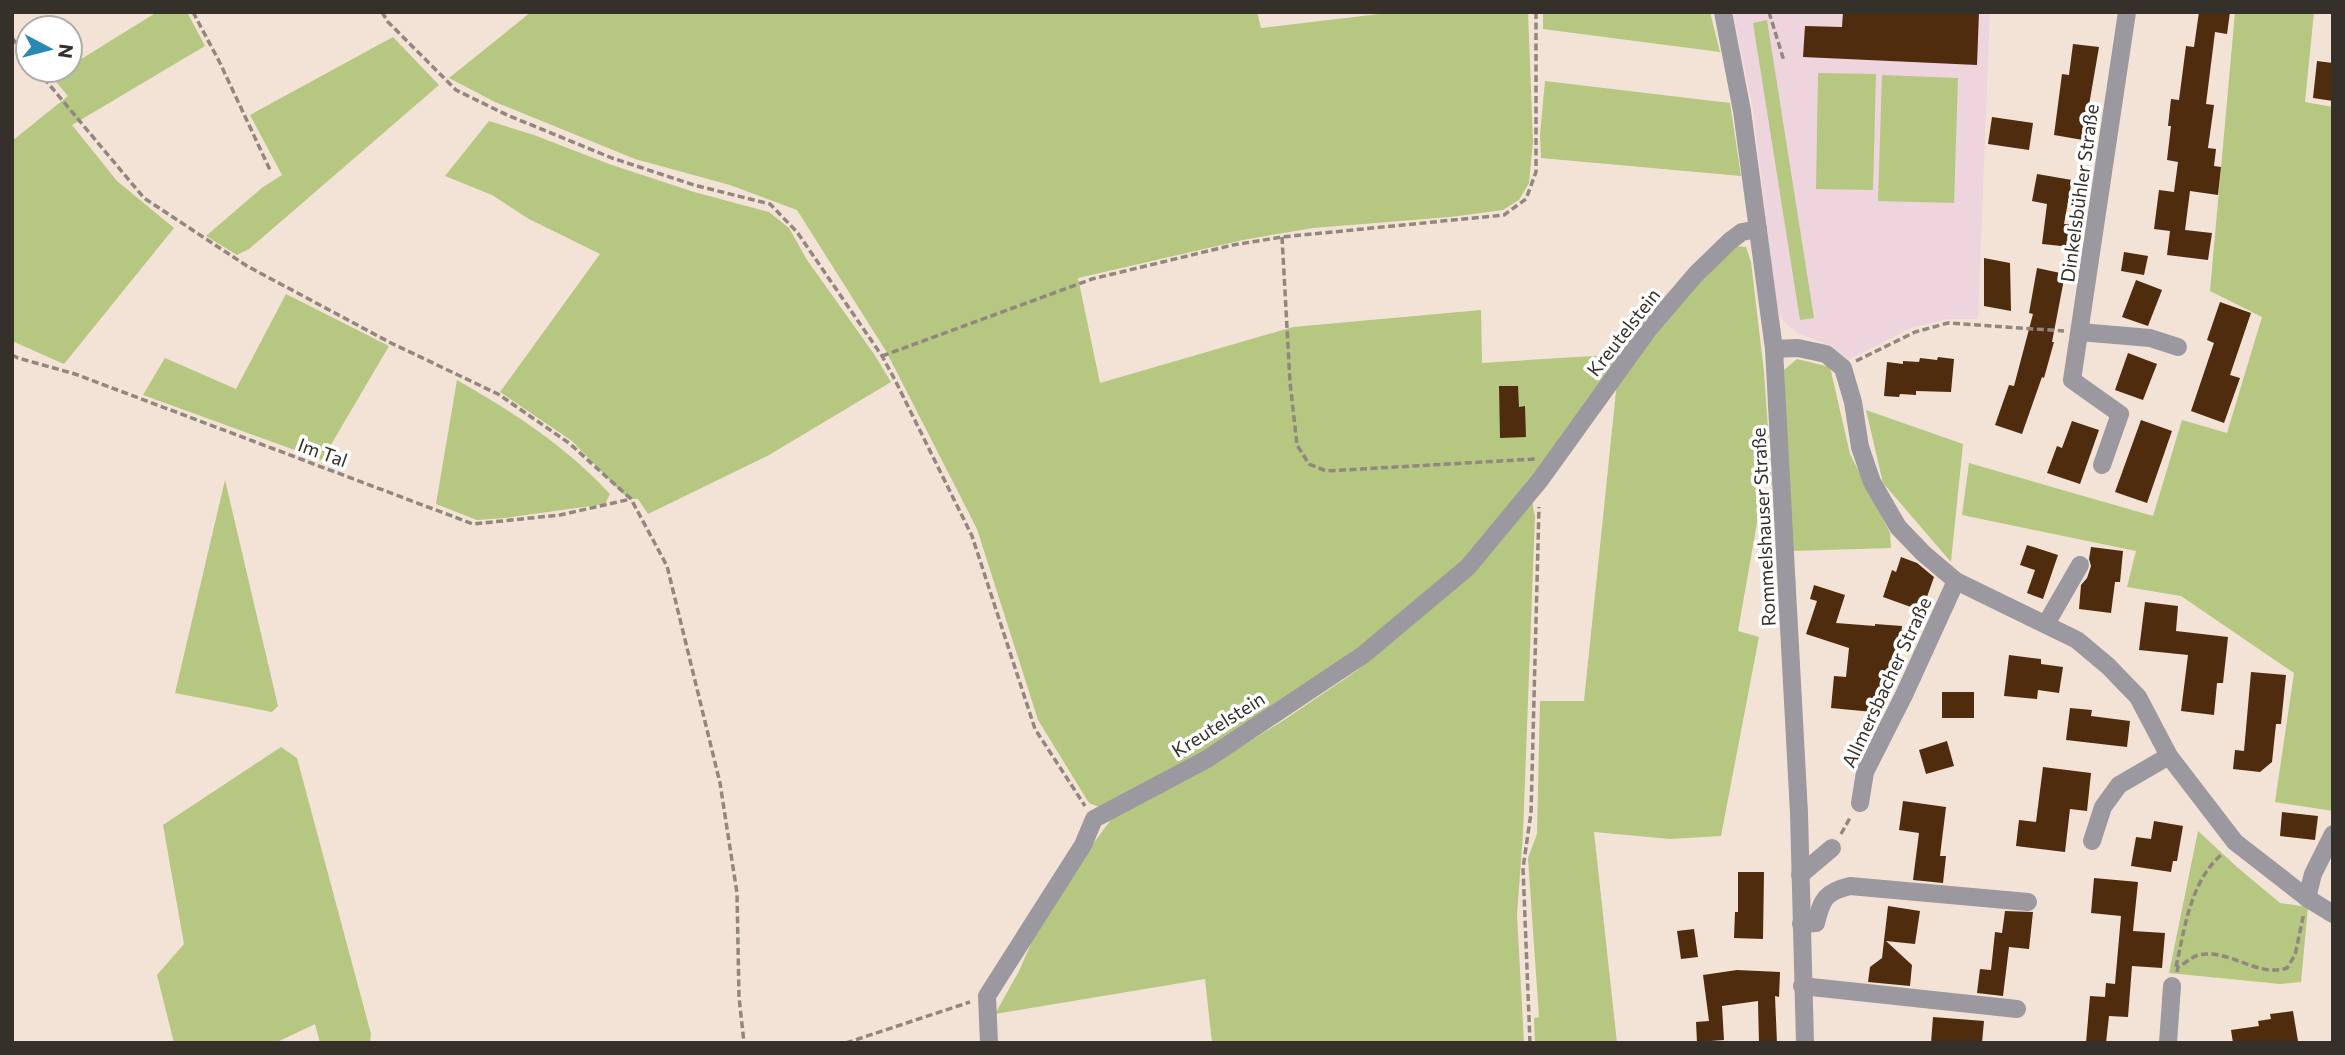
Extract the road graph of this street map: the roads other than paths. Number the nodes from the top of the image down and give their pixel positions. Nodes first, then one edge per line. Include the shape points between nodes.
1 (1723, 12) edge
2 (2127, 12) edge
3 (1758, 229) junction
4 (2080, 332) junction
5 (2178, 347) dead end
6 (1774, 349) junction
7 (2102, 465) dead end
8 (2080, 565) dead end
9 (1956, 581) junction
10 (2046, 624) junction
11 (2169, 756) junction
12 (1860, 803) road end
13 (2333, 834) edge
14 (2092, 841) dead end
15 (1832, 848) road end
16 (1800, 876) junction
17 (2307, 898) junction
18 (2028, 902) dead end
19 (2333, 914) edge
20 (1801, 924) junction
21 (1802, 986) junction
22 (2172, 986) road end
23 (2017, 1009) dead end
24 (989, 1043) edge
25 (1805, 1043) edge
26 (2168, 1043) edge

1 - 3 street, Rommelshauser Straße
2 - 4 street, Dinkelsbühler Straße
3 - 6 street, Rommelshauser Straße
3 - 24 street, Kreutelstein via 1742,232 1696,274 1468,567 1363,655 1208,759 1094,819 1083,845 987,996
4 - 5 street via 2150,338
4 - 7 street, Dinkelsbühler Straße via 2072,380 2120,414
6 - 9 street via 1826,354 1843,368 1872,482 1898,527
6 - 16 street, Rommelshauser Straße
8 - 10 street
9 - 10 street
9 - 12 street, Allmersbacher Straße via 1865,772
10 - 11 street via 2077,640 2138,697
11 - 14 street via 2119,785 2103,807
11 - 17 street via 2235,842
13 - 17 street via 2312,874
15 - 16 street
16 - 20 street, Rommelshauser Straße
17 - 19 street
18 - 20 street via 1850,886 1833,890 1822,902 1816,923
20 - 21 street, Rommelshauser Straße
21 - 23 street
21 - 25 street, Rommelshauser Straße
22 - 26 street

